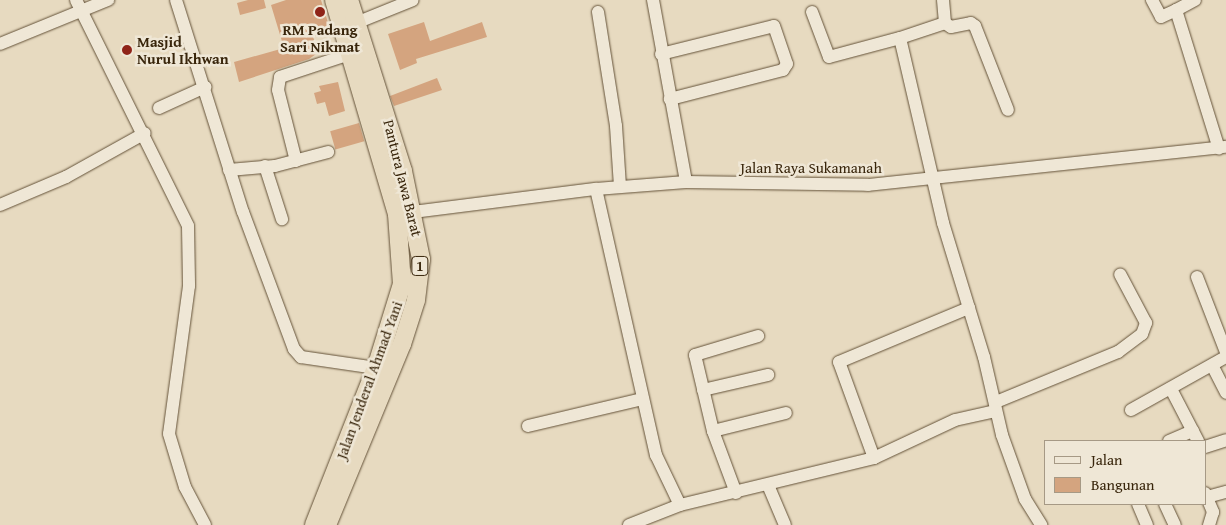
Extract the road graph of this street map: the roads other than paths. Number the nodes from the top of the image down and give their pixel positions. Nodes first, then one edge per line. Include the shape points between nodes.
1 (108, 0) edge
2 (176, 0) edge
3 (334, 0) edge
4 (349, 0) edge
5 (413, 0) edge
6 (654, 0) edge
7 (943, 0) edge
8 (1152, 0) edge
9 (1195, 0) edge
10 (78, 5) edge
11 (1176, 10) junction
12 (598, 12) dead end
13 (812, 12) dead end
14 (356, 23) junction
15 (945, 23) junction
16 (900, 38) junction
17 (0, 44) edge
18 (350, 54) junction
19 (661, 54) junction
20 (206, 87) junction
21 (670, 99) junction
22 (159, 108) dead end
23 (1008, 110) dead end
24 (144, 133) junction
25 (1223, 148) edge
26 (328, 152) dead end
27 (296, 161) junction
28 (265, 166) junction
29 (229, 170) junction
30 (932, 180) junction
31 (686, 182) junction
32 (620, 187) junction
33 (596, 188) junction
34 (0, 205) edge
35 (405, 213) junction
36 (282, 219) dead end
37 (1120, 274) dead end
38 (1197, 278) dead end
39 (969, 308) junction
40 (758, 336) dead end
41 (1226, 352) edge
42 (1226, 357) edge
43 (1213, 367) junction
44 (376, 368) junction
45 (768, 375) dead end
46 (1171, 389) junction
47 (703, 390) junction
48 (1226, 393) edge
49 (642, 399) junction
50 (996, 406) junction
51 (1131, 410) dead end
52 (786, 413) dead end
53 (528, 426) dead end
54 (713, 431) junction
55 (1195, 436) edge
56 (1174, 440) edge
57 (1226, 440) edge
58 (1206, 447) edge
59 (874, 458) junction
60 (768, 485) junction
61 (1226, 492) edge
62 (736, 493) junction
63 (1206, 495) edge
64 (680, 505) junction
65 (1138, 505) edge
66 (1165, 505) edge
67 (205, 525) edge
68 (314, 525) edge
69 (327, 525) edge
70 (629, 525) edge
71 (785, 525) edge
72 (1042, 525) edge
73 (1148, 525) edge
74 (1174, 525) edge
75 (1209, 525) edge

1 - 10 street
2 - 20 street
3 - 18 highway, Jalan Jenderal Ahmad Yani / 1
4 - 14 highway, Pantura Jawa Barat / 1
5 - 14 street
6 - 19 street
7 - 15 street
8 - 11 street via 1161,17
9 - 11 street
10 - 17 street
10 - 24 street
11 - 25 street
12 - 32 street via 616,126
13 - 16 street via 828,57
14 - 35 highway, Pantura Jawa Barat / 1
15 - 16 street
15 - 23 street via 949,27 971,23 975,26
16 - 30 street
18 - 27 street via 280,77 278,90
18 - 35 highway, Jalan Jenderal Ahmad Yani / 1
19 - 21 street
19 - 21 street via 774,26 787,64 783,70
20 - 22 street
20 - 29 street
21 - 31 street
24 - 34 street via 66,178
24 - 67 street via 185,216 192,243 169,434 185,487
25 - 30 street, Jalan Raya Sukamanah
26 - 27 street
27 - 28 street
28 - 29 street
28 - 36 street
29 - 44 street via 297,354
30 - 31 street, Jalan Raya Sukamanah via 836,186
30 - 39 street
31 - 32 street, Jalan Raya Sukamanah
32 - 33 street, Jalan Raya Sukamanah
33 - 35 street, Jalan Raya Sukamanah
33 - 49 street
35 - 44 highway, Jalan Jenderal Ahmad Yani / 1 via 402,284
35 - 69 highway, Pantura Jawa Barat / 1 via 421,259 413,313
37 - 50 street via 1146,323 1142,334 1118,352
38 - 41 street
39 - 50 street
39 - 59 street via 839,362
40 - 47 street via 695,355
42 - 43 street
43 - 46 street
43 - 48 street
44 - 68 highway, Jalan Jenderal Ahmad Yani / 1
45 - 47 street
46 - 51 street
46 - 55 street
47 - 54 street
49 - 53 street
49 - 64 street via 656,455
50 - 59 street via 956,420
50 - 72 street via 1025,500
52 - 54 street
54 - 62 street
55 - 56 street
57 - 58 street
59 - 60 street
60 - 62 street
60 - 71 street
61 - 63 street
62 - 64 street
63 - 75 street via 1213,512
64 - 70 street
65 - 73 street
66 - 74 street

